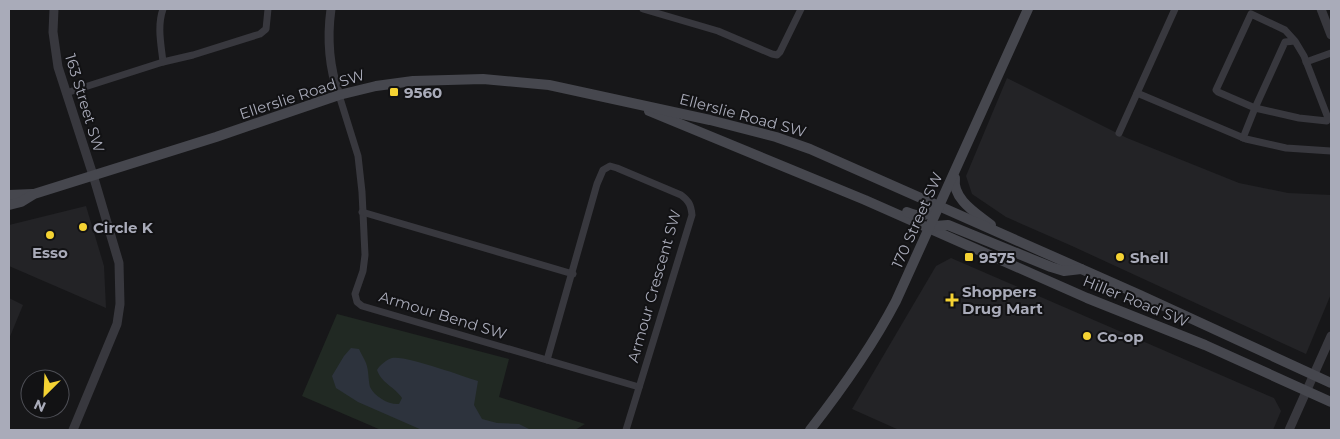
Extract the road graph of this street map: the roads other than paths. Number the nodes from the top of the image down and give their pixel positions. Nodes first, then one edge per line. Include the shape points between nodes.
1 (54, 9) edge
2 (163, 9) edge
3 (268, 9) edge
4 (331, 9) edge
5 (642, 9) edge
6 (801, 9) edge
7 (1028, 9) edge
8 (1175, 9) edge
9 (1321, 9) edge
10 (1331, 35) edge
11 (1295, 42) junction
12 (1331, 53) edge
13 (163, 62) junction
14 (1306, 62) junction
15 (66, 93) junction
16 (1137, 93) junction
17 (339, 96) junction
18 (617, 99) junction
19 (1255, 108) junction
20 (1119, 133) dead end
21 (1243, 138) junction
22 (1331, 151) edge
23 (782, 165) junction
24 (957, 170) junction
25 (93, 175) junction
26 (34, 194) junction
27 (9, 195) edge
28 (9, 205) edge
29 (940, 206) junction
30 (362, 212) junction
31 (930, 229) junction
32 (1002, 234) junction
33 (1081, 269) junction
34 (572, 274) junction
35 (1331, 336) edge
36 (547, 360) junction
37 (1314, 375) junction
38 (1331, 383) edge
39 (639, 387) junction
40 (1306, 391) junction
41 (1331, 402) edge
42 (73, 430) edge
43 (626, 430) edge
44 (810, 430) edge
45 (1289, 430) edge

1 - 15 street, 163 Street SW via 55,56
2 - 13 street via 160,32
3 - 13 street via 266,29 260,34
4 - 17 street via 329,52
5 - 6 street via 710,29 777,55
7 - 24 main road, 170 Street SW
8 - 16 street
9 - 10 street
11 - 14 street
11 - 19 street via 1284,42
11 - 19 street via 1285,30 1251,14 1216,90
12 - 14 street
13 - 15 street
14 - 19 street via 1327,121
15 - 25 street, 163 Street SW
16 - 20 street
16 - 21 street
17 - 18 main road, Ellerslie Road SW via 413,81 483,79 549,85
17 - 25 main road, Ellerslie Road SW
17 - 30 street, Armour Bend SW via 358,156
18 - 23 main road, Ellerslie Road SW
18 - 29 main road, Ellerslie Road SW via 776,137
19 - 21 street
21 - 22 street via 1286,148
23 - 29 main road via 804,169 917,216 925,216
23 - 31 main road, Ellerslie Road SW
24 - 29 main road, 170 Street SW
24 - 32 main road via 956,191 967,205
25 - 26 main road, Ellerslie Road SW
25 - 42 street, 163 Street SW via 119,263 120,304 111,342
26 - 27 main road, Ellerslie Road SW
26 - 28 main road, Ellerslie Road SW
29 - 31 main road, 170 Street SW
29 - 32 main road, Hiller Road SW
30 - 34 street
30 - 36 street, Armour Bend SW via 365,255 355,294 362,306
31 - 33 main road via 948,225 1051,267 1064,271
31 - 40 main road, Hiller Road SW
31 - 44 main road, 170 Street SW via 880,331
32 - 33 main road, Hiller Road SW
33 - 37 main road, Hiller Road SW
34 - 36 street, Armour Crescent SW
34 - 39 street, Armour Crescent SW via 603,170 610,166 617,168 688,200 692,215
35 - 37 street
36 - 39 street, Armour Bend SW
37 - 38 main road, Hiller Road SW
37 - 40 street
39 - 43 street, Armour Crescent SW
40 - 41 main road, Hiller Road SW
40 - 45 street

